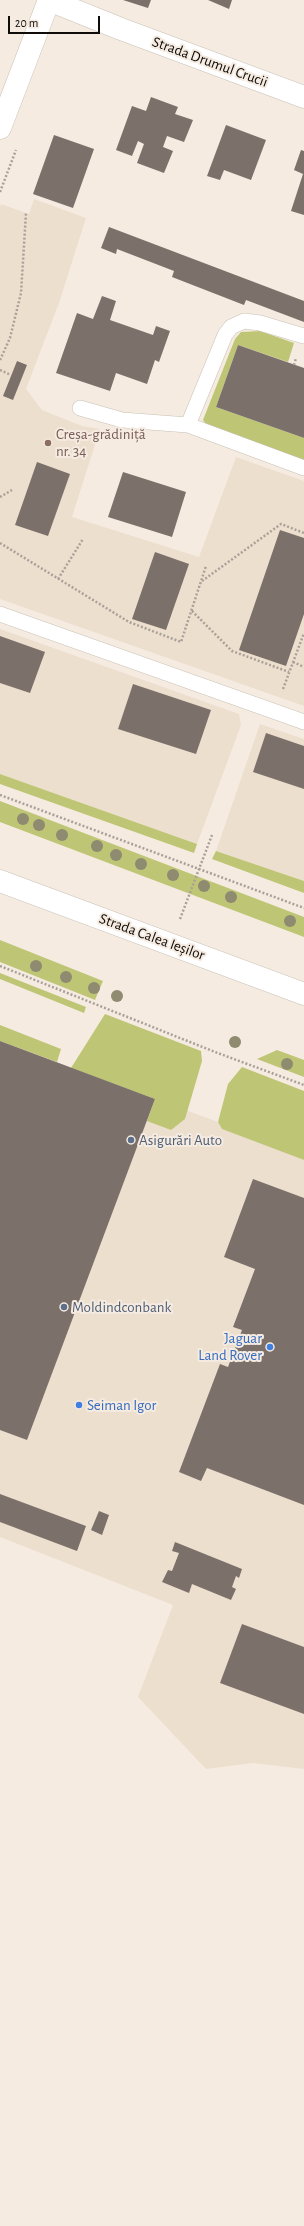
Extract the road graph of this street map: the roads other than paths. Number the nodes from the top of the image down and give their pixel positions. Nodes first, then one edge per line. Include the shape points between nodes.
1 (49, 0) edge
2 (304, 97) edge
3 (0, 128) edge
4 (304, 336) edge
5 (80, 408) dead end
6 (188, 425) junction
7 (304, 468) edge
8 (0, 614) edge
9 (304, 722) edge
10 (0, 881) edge
11 (304, 994) edge

1 - 2 main road, Strada Drumul Crucii
1 - 3 main road
4 - 6 lane via 260,322 244,321 231,326
5 - 6 lane via 122,420
6 - 7 lane
8 - 9 lane
10 - 11 main road, Strada Calea Ieșilor

